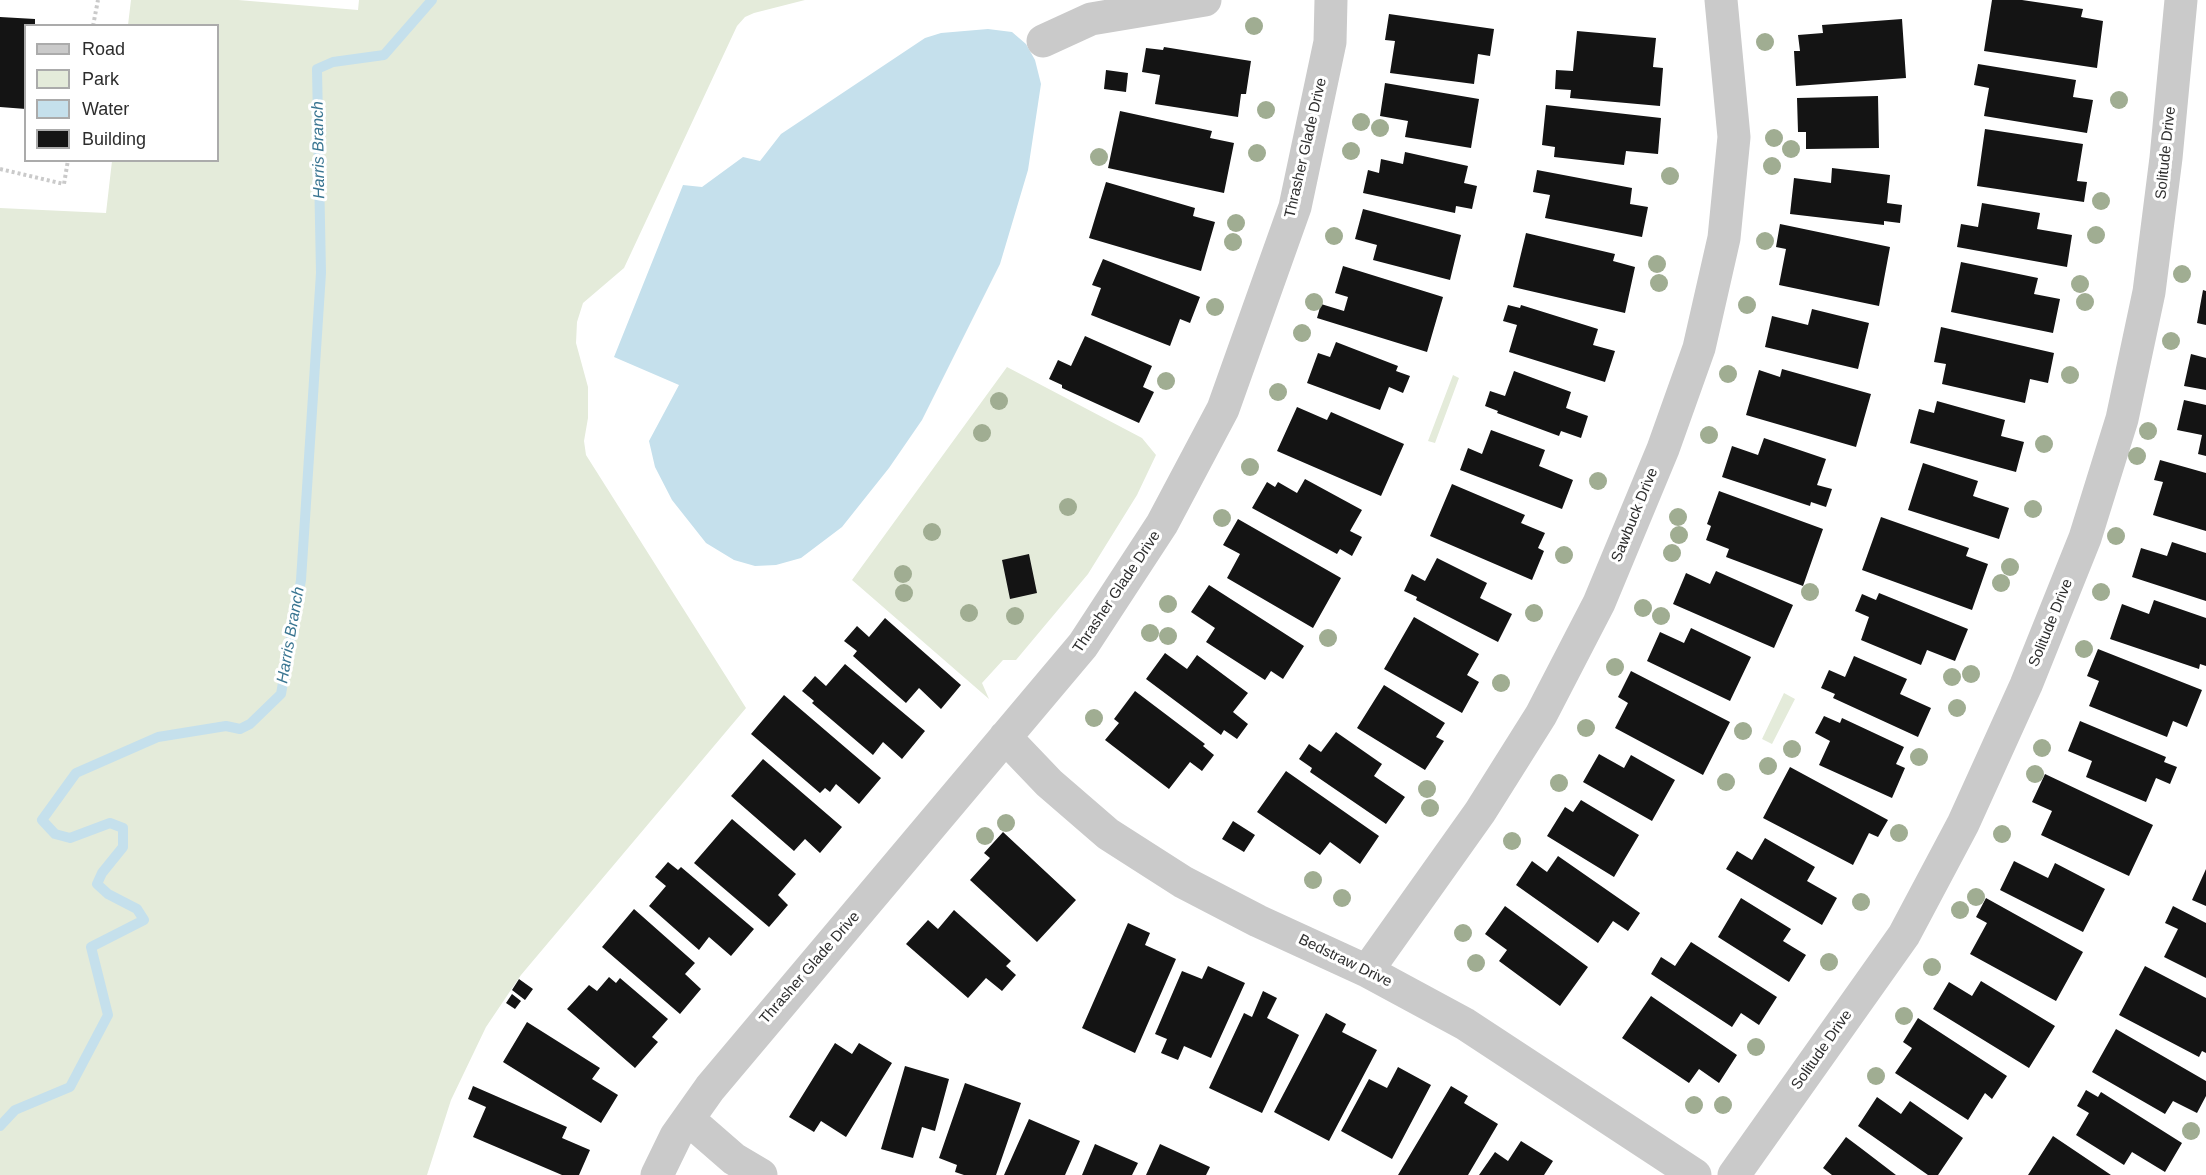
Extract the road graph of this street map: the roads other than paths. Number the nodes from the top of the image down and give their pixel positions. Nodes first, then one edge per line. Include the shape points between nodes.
1 (1204, 0) edge
2 (1331, 0) edge
3 (1721, 0) edge
4 (2181, 0) edge
5 (1043, 41) dead end
6 (1005, 737) junction
7 (1367, 971) junction
8 (688, 1119) junction
9 (657, 1175) edge
10 (761, 1175) edge
11 (1695, 1175) edge
12 (1734, 1175) edge

1 - 5 street via 1091,19
2 - 6 street, Thrasher Glade Drive via 1330,42 1295,207 1223,409 1162,524 1083,645
3 - 7 street, Sawbuck Drive via 1734,137 1724,238 1699,348 1663,449 1599,603 1541,715 1480,813
4 - 12 street, Solitude Drive via 2149,292 2122,419 2085,538 2026,685 1963,824 1904,935
6 - 7 street, Bedstraw Drive via 1049,783 1118,840 1183,882
6 - 8 street, Thrasher Glade Drive via 914,849 795,984
7 - 11 street, Bedstraw Drive via 1465,1024
8 - 9 street, Thrasher Glade Drive
8 - 10 street via 734,1159

